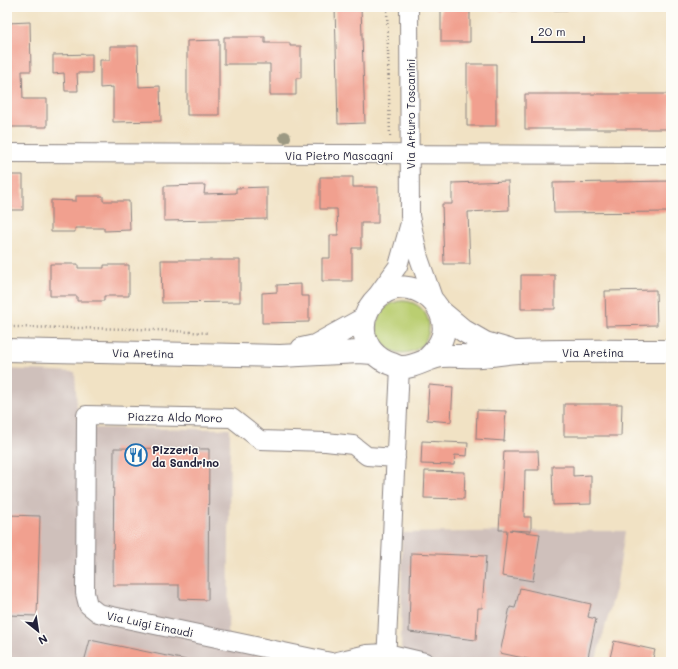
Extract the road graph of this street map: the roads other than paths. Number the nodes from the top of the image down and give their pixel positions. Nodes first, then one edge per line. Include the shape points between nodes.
1 (409, 7) edge
2 (7, 153) edge
3 (410, 155) junction
4 (671, 155) edge
5 (411, 221) junction
6 (437, 306) junction
7 (368, 311) junction
8 (10, 348) edge
9 (671, 351) edge
10 (516, 352) junction
11 (373, 353) junction
12 (280, 356) junction
13 (426, 360) junction
14 (400, 367) junction
15 (86, 415) joint
16 (396, 458) junction
17 (386, 658) edge
18 (332, 662) edge
19 (425, 662) edge

1 - 3 street, Via Arturo Toscanini
2 - 3 street, Via Pietro Mascagni
3 - 4 street, Via Pietro Mascagni
3 - 5 street, Via Arturo Toscanini
5 - 6 street, Via Arturo Toscanini via 420,258
5 - 7 street, Via Arturo Toscanini via 398,266
6 - 7 main road, Via Aretina via 418,290 404,287 383,293
6 - 10 main road, Via Aretina via 464,331 485,343
6 - 13 main road via 444,324 443,336 436,350
7 - 11 main road via 364,329 366,341
7 - 12 main road, Via Aretina via 315,346
8 - 12 main road, Via Aretina
9 - 10 main road, Via Aretina
10 - 13 main road, Via Aretina via 442,356
11 - 12 main road, Via Aretina
11 - 14 main road via 384,362
13 - 14 main road, Via Aretina via 414,366
14 - 16 street
15 - 16 street, Piazza Aldo Moro via 232,418 260,440 353,445 367,456
15 - 18 street, Via Luigi Einaudi via 85,593 88,605 98,613
16 - 17 street
17 - 18 street, Via Luigi Einaudi via 367,654
17 - 19 street, Via Luigi Einaudi

